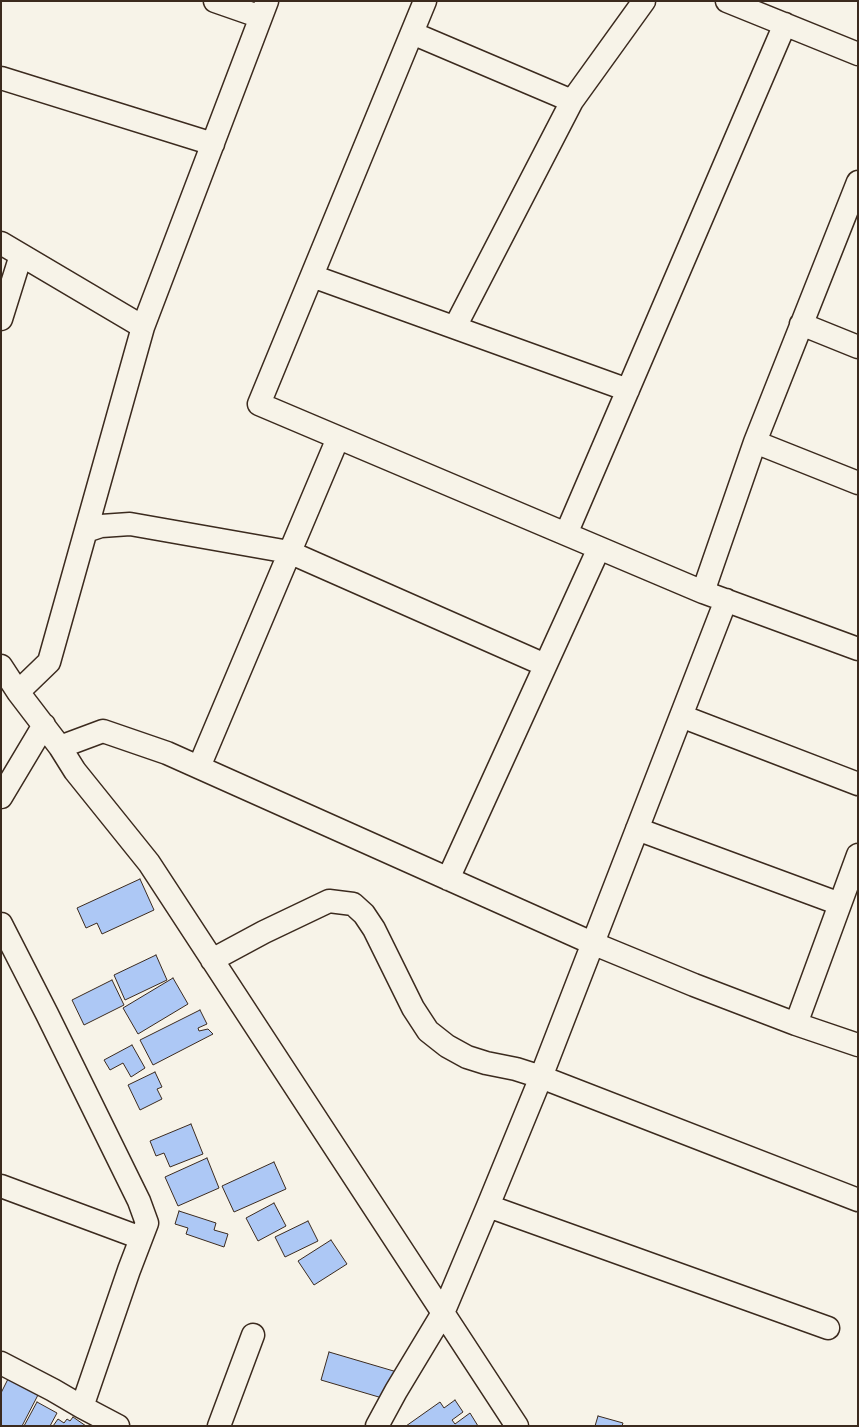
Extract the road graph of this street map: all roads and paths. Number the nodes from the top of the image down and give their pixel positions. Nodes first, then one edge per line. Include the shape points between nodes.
1 (215, 1) edge
2 (425, 1) edge
3 (644, 1) edge
4 (727, 1) edge
5 (264, 9) edge
6 (785, 24) junction
7 (412, 32) junction
8 (858, 54) edge
9 (1, 78) edge
10 (572, 101) junction
11 (212, 144) junction
12 (858, 182) edge
13 (852, 211) edge
14 (1, 243) edge
15 (21, 255) junction
16 (312, 276) junction
17 (1, 319) edge
18 (801, 324) junction
19 (143, 327) junction
20 (455, 327) junction
21 (858, 347) edge
22 (628, 390) junction
23 (338, 438) junction
24 (755, 442) junction
25 (858, 483) edge
26 (86, 531) junction
27 (566, 534) junction
28 (599, 548) junction
29 (289, 552) junction
30 (703, 592) junction
31 (726, 600) junction
32 (858, 649) edge
33 (545, 665) junction
34 (1, 666) edge
35 (18, 692) junction
36 (681, 716) junction
37 (44, 725) junction
38 (60, 747) junction
39 (199, 767) junction
40 (858, 784) edge
41 (1, 797) edge
42 (636, 829) junction
43 (858, 856) edge
44 (448, 878) junction
45 (840, 904) junction
46 (1, 924) edge
47 (592, 943) junction
48 (212, 960) junction
49 (796, 1024) junction
50 (858, 1045) edge
51 (541, 1077) junction
52 (3, 1192) edge
53 (858, 1200) edge
54 (488, 1206) junction
55 (142, 1238) junction
56 (443, 1313) junction
57 (828, 1328) dead end
58 (253, 1335) dead end
59 (1, 1362) edge
60 (82, 1407) junction
61 (118, 1426) edge
62 (219, 1426) edge
63 (377, 1426) edge
64 (517, 1426) edge

1 - 5 street
2 - 7 street
3 - 10 street
4 - 6 street
5 - 11 street
6 - 8 street
6 - 22 street
7 - 10 street
7 - 16 street
9 - 11 street
10 - 20 street
11 - 19 street
12 - 13 street
13 - 18 street
14 - 15 street
15 - 17 street
15 - 19 street
16 - 20 street
16 - 23 street via 259,404
18 - 21 street
18 - 24 street
19 - 26 street
20 - 22 street
22 - 27 street
23 - 27 street
23 - 29 street
24 - 25 street
24 - 30 street
26 - 29 street via 101,526 130,524
26 - 35 street via 49,662
27 - 28 street
28 - 30 street
28 - 33 street
29 - 33 street
29 - 39 street
30 - 31 street
31 - 32 street
31 - 36 street
33 - 44 street
34 - 35 street
35 - 37 street
36 - 40 street
36 - 42 street
37 - 38 street
37 - 41 street
38 - 39 street via 103,731
38 - 48 street via 75,771 149,863
39 - 44 street
42 - 45 street
42 - 47 street
43 - 45 street
44 - 47 street
45 - 49 street
46 - 55 street via 139,1200 147,1223
47 - 49 street
47 - 51 street
48 - 51 street via 329,901 353,904 374,929 413,1008 428,1031 447,1046 468,1057
48 - 56 street
49 - 50 street
51 - 53 street
51 - 54 street
52 - 55 street
54 - 56 street
54 - 57 street
55 - 60 street
56 - 63 street
56 - 64 street
58 - 62 street
59 - 60 street
60 - 61 street

